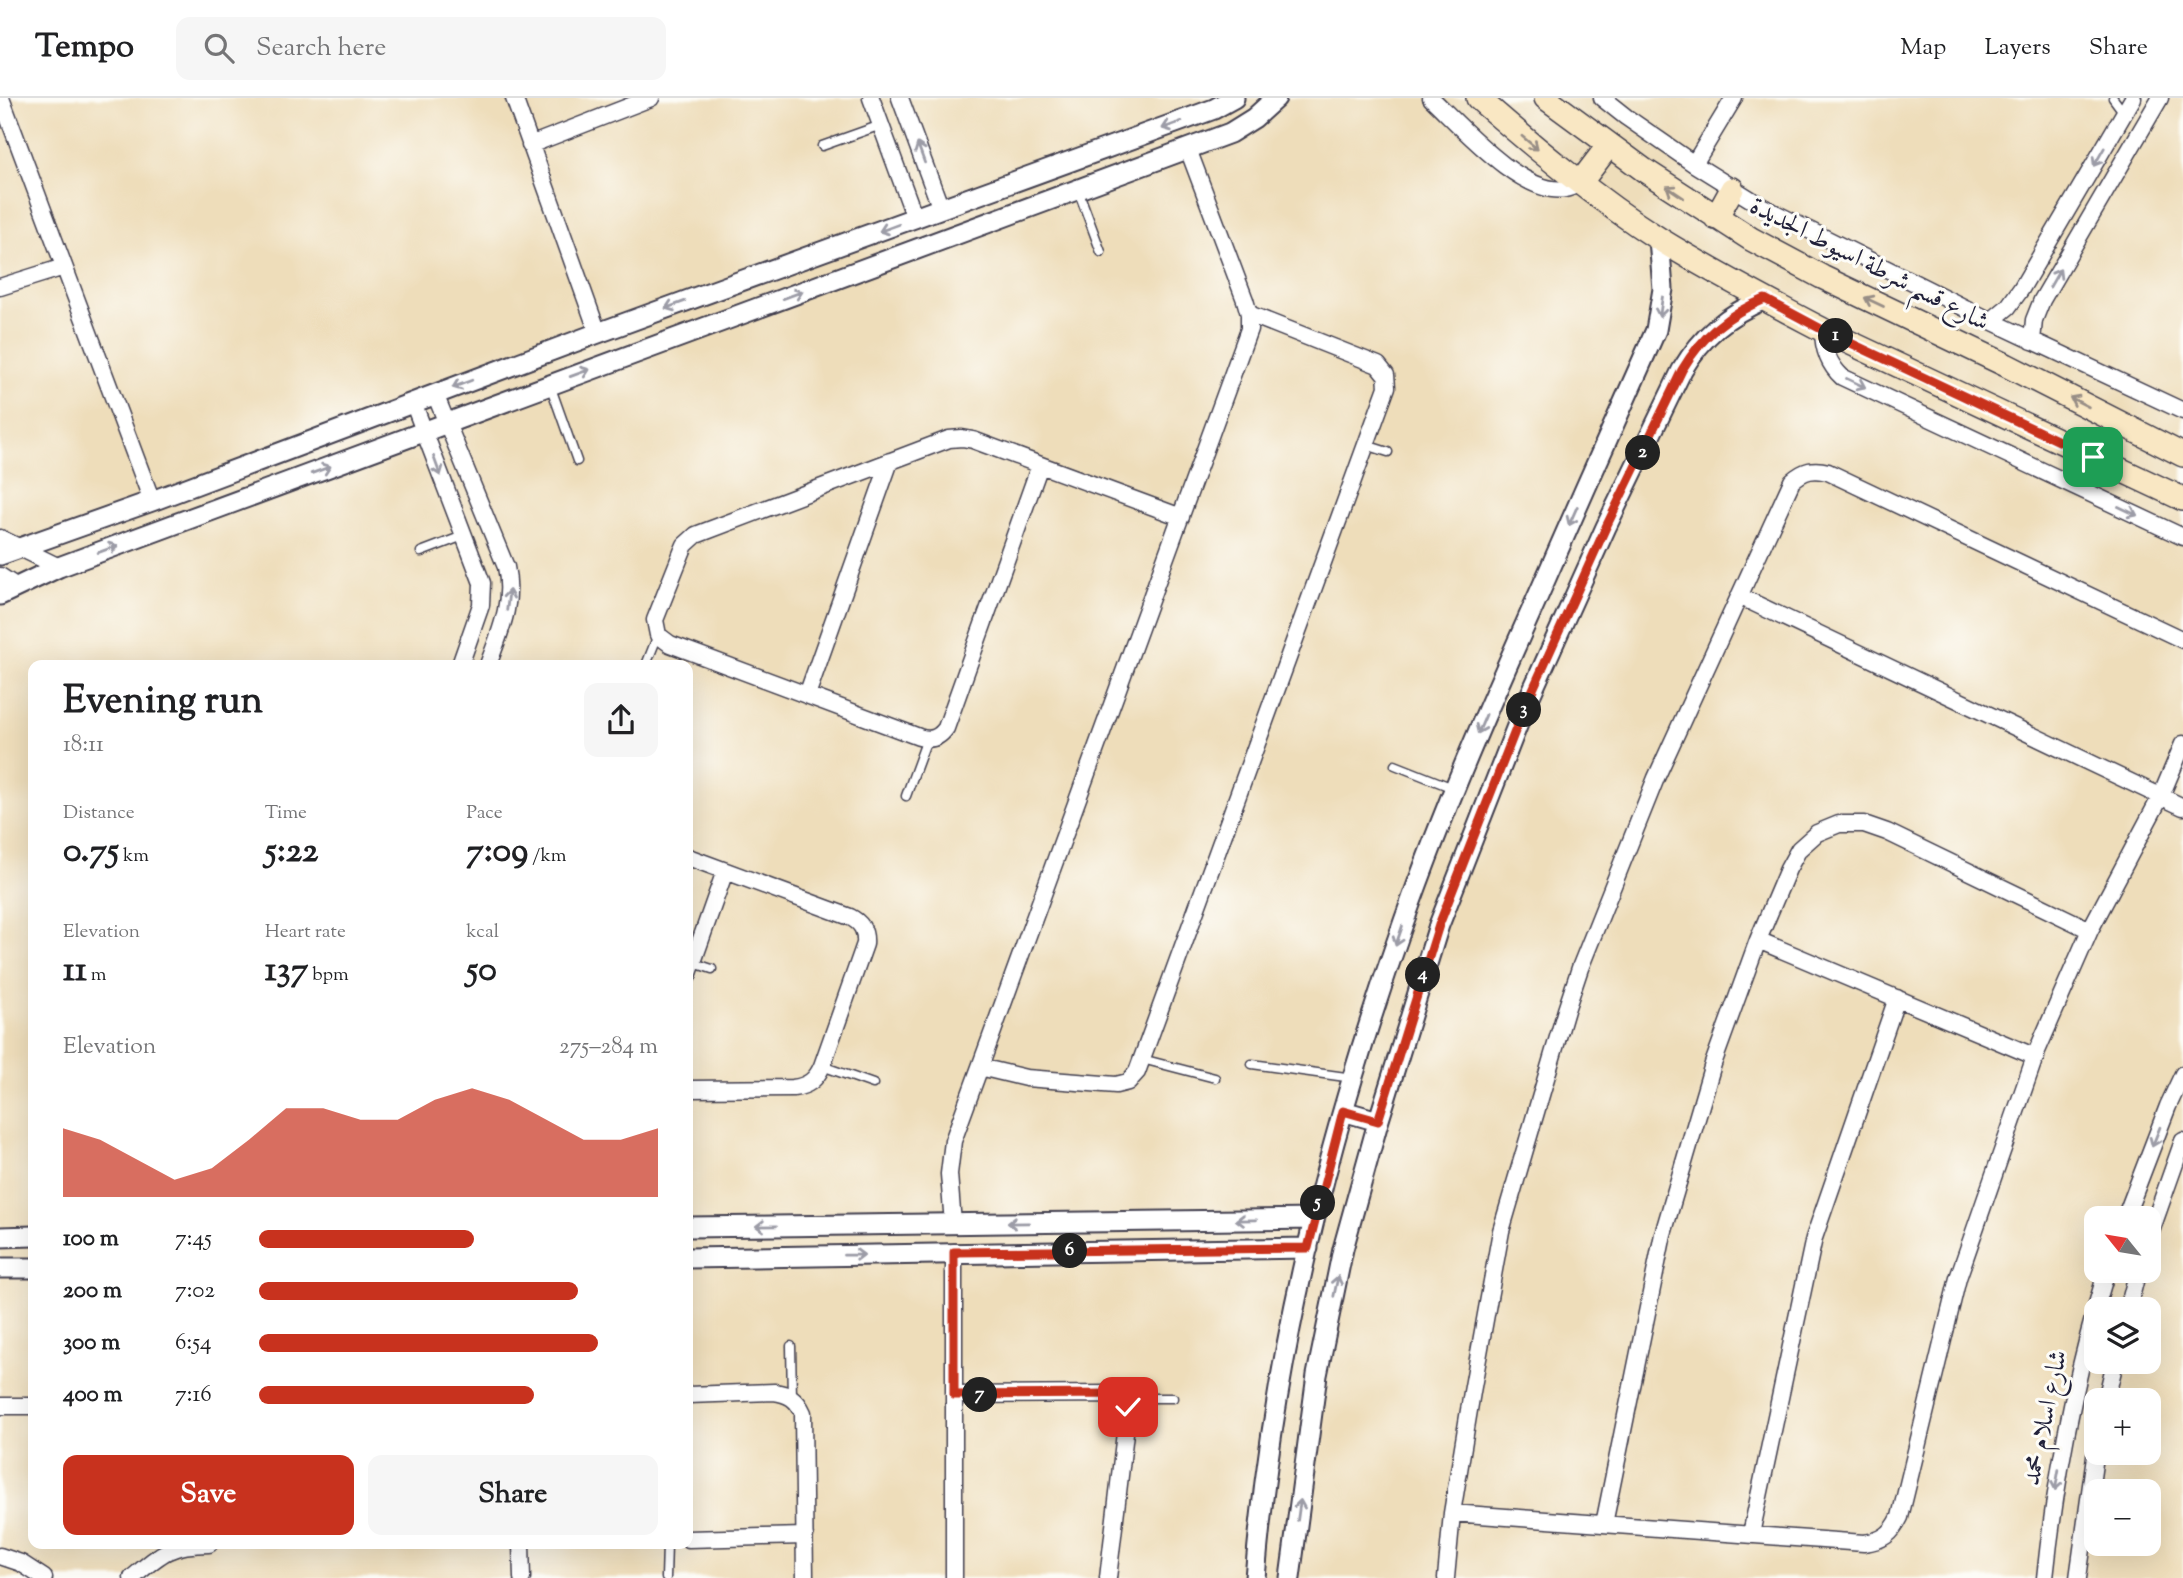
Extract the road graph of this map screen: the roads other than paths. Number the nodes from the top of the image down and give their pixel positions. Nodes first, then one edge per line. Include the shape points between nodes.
1 (1, 98) edge
2 (514, 98) edge
3 (652, 98) edge
4 (871, 98) edge
5 (900, 98) edge
6 (1234, 98) edge
7 (1276, 98) edge
8 (1431, 98) edge
9 (1478, 98) edge
10 (1546, 98) edge
11 (1602, 98) edge
12 (1734, 98) edge
13 (2113, 98) edge
14 (2133, 98) edge
15 (2160, 98) edge
16 (2124, 114) junction
17 (881, 125) junction
18 (530, 145) junction
19 (1609, 145) junction
20 (822, 146) dead end
21 (1188, 149) junction
22 (1694, 164) junction
23 (1053, 168) junction
24 (1580, 183) junction
25 (1732, 189) junction
26 (1071, 192) junction
27 (941, 209) junction
28 (915, 218) junction
29 (1716, 218) junction
30 (1659, 239) junction
31 (1101, 252) dead end
32 (64, 267) junction
33 (0, 287) edge
34 (1765, 299) junction
35 (1249, 314) junction
36 (1991, 321) junction
37 (1823, 330) junction
38 (598, 333) junction
39 (2032, 341) junction
40 (550, 384) junction
41 (435, 394) junction
42 (413, 402) junction
43 (2183, 411) edge
44 (446, 423) junction
45 (424, 431) junction
46 (1366, 445) junction
47 (1388, 452) dead end
48 (2183, 455) edge
49 (577, 461) dead end
50 (890, 461) junction
51 (1040, 465) junction
52 (2183, 499) edge
53 (152, 501) junction
54 (1181, 517) junction
55 (463, 536) junction
56 (2183, 537) edge
57 (0, 538) edge
58 (9, 552) edge
59 (421, 552) dead end
60 (59, 567) junction
61 (0, 576) edge
62 (9, 591) edge
63 (1739, 596) junction
64 (658, 635) junction
65 (2183, 640) edge
66 (462, 660) edge
67 (490, 660) edge
68 (648, 660) edge
69 (807, 695) junction
70 (927, 739) junction
71 (2183, 744) edge
72 (1395, 765) dead end
73 (1454, 789) junction
74 (906, 796) dead end
75 (2161, 796) junction
76 (2183, 807) edge
77 (693, 859) edge
78 (725, 871) junction
79 (2090, 930) junction
80 (1758, 940) junction
81 (693, 956) edge
82 (693, 967) edge
83 (712, 968) dead end
84 (1897, 998) junction
85 (2036, 1057) junction
86 (1142, 1059) junction
87 (1252, 1064) dead end
88 (822, 1066) junction
89 (980, 1067) junction
90 (2183, 1074) edge
91 (1215, 1078) dead end
92 (1353, 1079) junction
93 (873, 1084) dead end
94 (693, 1088) edge
95 (1343, 1111) junction
96 (1378, 1121) junction
97 (2183, 1141) edge
98 (2129, 1206) edge
99 (2160, 1206) edge
100 (1314, 1219) junction
101 (953, 1224) junction
102 (816, 1226) junction
103 (693, 1227) edge
104 (28, 1236) edge
105 (0, 1237) edge
106 (1308, 1248) junction
107 (954, 1252) junction
108 (818, 1255) junction
109 (693, 1258) edge
110 (0, 1268) edge
111 (28, 1268) edge
112 (2104, 1283) edge
113 (791, 1346) dead end
114 (693, 1395) edge
115 (954, 1395) junction
116 (792, 1398) junction
117 (1124, 1398) junction
118 (1173, 1398) dead end
119 (0, 1406) edge
120 (28, 1406) edge
121 (2094, 1465) edge
122 (1452, 1513) junction
123 (1604, 1524) junction
124 (1751, 1534) junction
125 (805, 1536) junction
126 (693, 1539) edge
127 (171, 1549) edge
128 (521, 1549) edge
129 (667, 1549) edge
130 (0, 1556) edge
131 (44, 1578) edge
132 (132, 1578) edge
133 (522, 1578) edge
134 (666, 1578) edge
135 (806, 1578) edge
136 (954, 1578) edge
137 (1108, 1578) edge
138 (1255, 1578) edge
139 (1290, 1578) edge
140 (1446, 1578) edge
141 (2045, 1578) edge
142 (2078, 1578) edge

1 - 32 street
2 - 18 street
3 - 18 street
4 - 17 street
27 -> 5 street
6 -> 23 street
7 - 21 street via 1238,129
8 - 24 street via 1512,172 1546,188 1564,189
9 -> 24 main road
10 - 19 main road, شارع قسم شرطة اسيوط الجديدة
11 - 22 street
12 - 22 street
13 - 16 lane
14 - 16 street
39 -> 15 street via 2042,300
16 -> 36 street via 2015,298
17 - 20 lane
17 - 28 street
18 - 38 street
19 - 24 main road
29 -> 19 main road, شارع قسم شرطة اسيوط الجديدة
21 - 26 street
21 - 35 street
22 - 25 street
23 - 26 street
23 - 27 street
24 - 30 main road
25 - 29 main road
25 - 36 street
26 - 31 lane
40 -> 26 street
27 - 28 street
28 -> 38 street
48 -> 29 main road, شارع قسم شرطة اسيوط الجديدة via 1822,277
30 - 34 main road
30 -> 73 street via 1663,289 1656,330
32 - 33 street
32 - 53 street
34 - 37 main road
34 - 96 street via 1724,321 1691,355 1606,527 1521,716 1443,915
35 - 46 street via 1383,370 1387,387
35 - 54 street via 1247,337
36 - 39 street
37 - 52 main road
37 -> 56 street via 1828,360 1842,377
38 -> 41 street
39 - 43 street
40 - 44 street
40 - 49 lane
41 - 42 street
41 - 44 street
42 - 45 street
42 - 53 street
44 - 45 street
67 -> 44 street via 506,615 509,579
45 -> 55 street
60 -> 45 street
46 - 47 lane
46 - 86 street
50 - 51 street via 962,438
50 - 64 street via 696,535 685,545 655,620
50 - 69 street
51 - 54 street
51 - 70 street via 946,728
53 - 58 street
54 - 89 street
55 - 59 lane
55 - 66 street via 479,573 482,594
57 - 58 street
58 - 60 street
60 - 62 street
61 - 62 street
63 - 65 street via 1792,481 1809,470 1819,470
63 - 75 street
63 - 122 street via 1656,778 1566,1010 1501,1231
64 - 68 lane
64 - 69 street via 670,644
69 - 70 street
70 - 74 lane
71 - 75 street
72 - 73 lane
73 -> 92 street via 1402,927
75 - 76 street
75 - 79 street
77 - 78 street
78 - 81 street
78 - 88 street via 850,917 863,928 865,944
79 - 80 street via 1887,832 1864,824 1839,824 1817,833 1799,849
79 - 85 street
80 - 84 street
80 - 123 street via 1713,1064 1663,1234
82 - 83 lane
84 - 85 street
84 - 124 street via 1814,1238
85 - 124 street via 1958,1278 1895,1528 1875,1542 1864,1543
86 - 89 street via 1133,1078 1116,1085 1026,1078
86 - 91 lane
87 - 92 lane
88 - 93 lane
88 - 94 street via 803,1086
89 - 101 street via 950,1152
90 -> 98 street
92 - 95 street
95 - 96 street
95 - 100 street
139 -> 96 street via 1317,1375 1343,1249
97 - 99 street
100 -> 101 street
100 - 106 street
101 - 102 street
102 -> 103 street
102 - 108 street
104 - 105 street
106 - 107 street
106 - 138 street via 1268,1467
108 -> 107 street
107 - 115 street
108 - 109 street
110 - 111 street
112 -> 141 street, شارع اسلام محمد via 2065,1436
113 - 116 lane
114 - 116 street via 774,1392
115 - 117 street via 1115,1394
115 - 136 street
116 - 125 street via 803,1413
117 - 118 lane
117 - 137 street via 1128,1407
119 - 120 street
121 - 142 street
122 - 123 street
122 - 140 street
123 - 124 street
125 - 126 street
125 - 135 street
127 - 132 street
128 - 133 street
129 - 134 lane
130 - 131 street

